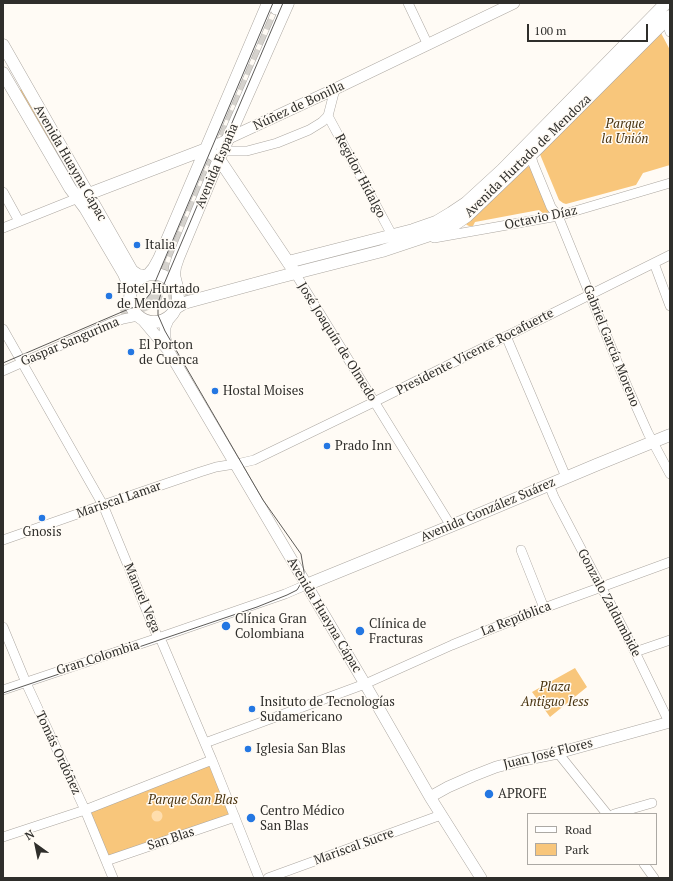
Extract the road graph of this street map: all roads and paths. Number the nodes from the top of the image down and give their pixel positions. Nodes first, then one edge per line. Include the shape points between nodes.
1 (288, 3) edge
2 (408, 3) edge
3 (514, 3) edge
4 (666, 3) edge
5 (275, 5) edge
6 (668, 18) edge
7 (670, 32) edge
8 (3, 45) edge
9 (428, 45) junction
10 (19, 73) junction
11 (4, 78) edge
12 (335, 89) junction
13 (328, 116) junction
14 (229, 138) junction
15 (206, 149) junction
16 (528, 151) junction
17 (222, 155) junction
18 (201, 161) junction
19 (670, 182) edge
20 (3, 192) edge
21 (83, 196) junction
22 (558, 216) junction
23 (19, 221) junction
24 (3, 228) edge
25 (392, 235) junction
26 (409, 242) junction
27 (670, 255) edge
28 (288, 262) junction
29 (654, 263) junction
30 (295, 273) junction
31 (146, 275) junction
32 (177, 287) junction
33 (131, 292) junction
34 (590, 295) junction
35 (670, 306) edge
36 (175, 311) junction
37 (140, 318) junction
38 (3, 329) edge
39 (506, 336) junction
40 (168, 350) junction
41 (22, 363) junction
42 (3, 371) edge
43 (374, 402) junction
44 (670, 435) edge
45 (652, 442) junction
46 (235, 464) junction
47 (670, 474) edge
48 (566, 477) junction
49 (549, 485) junction
50 (103, 505) junction
51 (451, 526) junction
52 (3, 540) edge
53 (521, 550) dead end
54 (670, 562) edge
55 (306, 585) junction
56 (601, 587) junction
57 (544, 608) junction
58 (3, 628) edge
59 (158, 638) junction
60 (670, 640) edge
61 (635, 652) junction
62 (26, 682) junction
63 (365, 684) junction
64 (3, 690) edge
65 (670, 722) edge
66 (205, 743) junction
67 (558, 753) junction
68 (212, 760) junction
69 (430, 797) junction
70 (652, 803) dead end
71 (85, 810) junction
72 (606, 813) edge
73 (617, 813) edge
74 (441, 815) junction
75 (235, 817) junction
76 (3, 837) edge
77 (106, 861) junction
78 (645, 865) edge
79 (113, 878) edge
80 (259, 878) edge
81 (268, 878) edge
82 (481, 878) edge
83 (654, 878) edge

1 - 14 main road, Avenida España
2 - 9 street
3 - 9 street, Núñez de Bonilla
4 - 16 main road, Avenida Hurtado de Mendoza
5 - 15 main road, Avenida España
6 - 7 street
6 - 16 main road, Avenida Hurtado de Mendoza
8 - 10 main road, Avenida Huayna Cápac
9 - 12 street, Núñez de Bonilla
10 - 11 street
10 - 21 main road, Avenida Huayna Cápac
11 - 21 main road, Avenida Huayna Cápac via 70,188
12 - 13 street
12 - 14 street, Núñez de Bonilla
13 - 17 street via 309,130 277,143
13 - 25 street, Regidor Hidalgo
14 - 15 street, Núñez de Bonilla
14 - 17 main road, Avenida España
15 - 17 main road, José Joaquín de Olmedo
15 - 18 main road, Avenida España
15 - 21 main road, Núñez de Bonilla
16 - 22 street, Gabriel García Moreno via 537,160 557,207
16 - 25 main road, Avenida Hurtado de Mendoza via 451,213 436,222
16 - 26 main road, Avenida Hurtado de Mendoza via 467,216 439,232
17 - 18 main road
17 - 28 main road, José Joaquín de Olmedo
17 - 32 main road, Avenida España via 177,262 174,275
18 - 31 main road, Avenida España via 159,259
19 - 22 street, Octavio Díaz
20 - 23 street
21 - 23 street
21 - 31 main road, Avenida Huayna Cápac via 132,271 138,275
21 - 33 main road, Avenida Huayna Cápac via 86,208 124,274
22 - 26 street, Octavio Díaz
22 - 34 street, Gabriel García Moreno
23 - 24 street
25 - 28 main road, Avenida Hurtado de Mendoza
26 - 30 main road, Avenida Hurtado de Mendoza
27 - 29 street, Presidente Vicente Rocafuerte
28 - 30 main road, José Joaquín de Olmedo
29 - 34 street, Presidente Vicente Rocafuerte
29 - 35 street
30 - 36 main road, Avenida Hurtado de Mendoza via 184,303
30 - 43 street, José Joaquín de Olmedo
31 - 32 main road via 162,274
31 - 33 main road via 137,280
32 - 36 main road via 179,299
33 - 37 main road via 132,308
34 - 39 street, Presidente Vicente Rocafuerte
34 - 45 street, Gabriel García Moreno
36 - 37 main road via 169,318 158,322
36 - 40 street via 165,327
37 - 40 street
37 - 41 street, Gaspar Sangurima via 123,319 109,324
38 - 41 street, Manuel Vega
39 - 43 street, Presidente Vicente Rocafuerte
39 - 48 street
40 - 46 street, Avenida Huayna Cápac
41 - 42 street, Gaspar Sangurima
41 - 50 street, Manuel Vega
43 - 46 street, Presidente Vicente Rocafuerte via 254,460
43 - 51 street, José Joaquín de Olmedo
44 - 45 main road, Avenida González Suárez
45 - 47 street, Gabriel García Moreno
45 - 48 main road, Avenida González Suárez
46 - 50 street, Mariscal Lamar via 216,467
46 - 55 street, Avenida Huayna Cápac
48 - 49 main road, Avenida González Suárez
49 - 51 main road, Avenida González Suárez
49 - 56 street, Gonzalo Zaldumbide
50 - 52 street, Mariscal Lamar
50 - 59 street, Manuel Vega
51 - 55 main road, Avenida González Suárez
53 - 57 street
54 - 56 street, La República
55 - 59 street, Gran Colombia
55 - 63 street, Avenida Huayna Cápac
56 - 57 street, La República
56 - 61 street, Gonzalo Zaldumbide
57 - 63 street, La República
58 - 62 street, Tomás Ordóñez
59 - 62 street, Gran Colombia
59 - 66 street, Manuel Vega
60 - 61 street
61 - 65 street, Gonzalo Zaldumbide
62 - 64 street, Gran Colombia
62 - 71 street, Tomás Ordóñez
63 - 66 street, La República
63 - 69 street, Avenida Huayna Cápac
65 - 67 street, Juan José Flores
66 - 68 street, Manuel Vega
67 - 69 street, Juan José Flores via 496,768
67 - 72 street
68 - 71 street
68 - 75 street, Manuel Vega
69 - 74 street, Avenida Huayna Cápac
70 - 73 street
71 - 76 street
71 - 77 street, Tomás Ordóñez
74 - 81 street, Mariscal Sucre
74 - 82 street, Avenida Huayna Cápac
75 - 77 street, San Blas
75 - 80 street, Manuel Vega
77 - 79 street, Tomás Ordóñez
78 - 83 street

